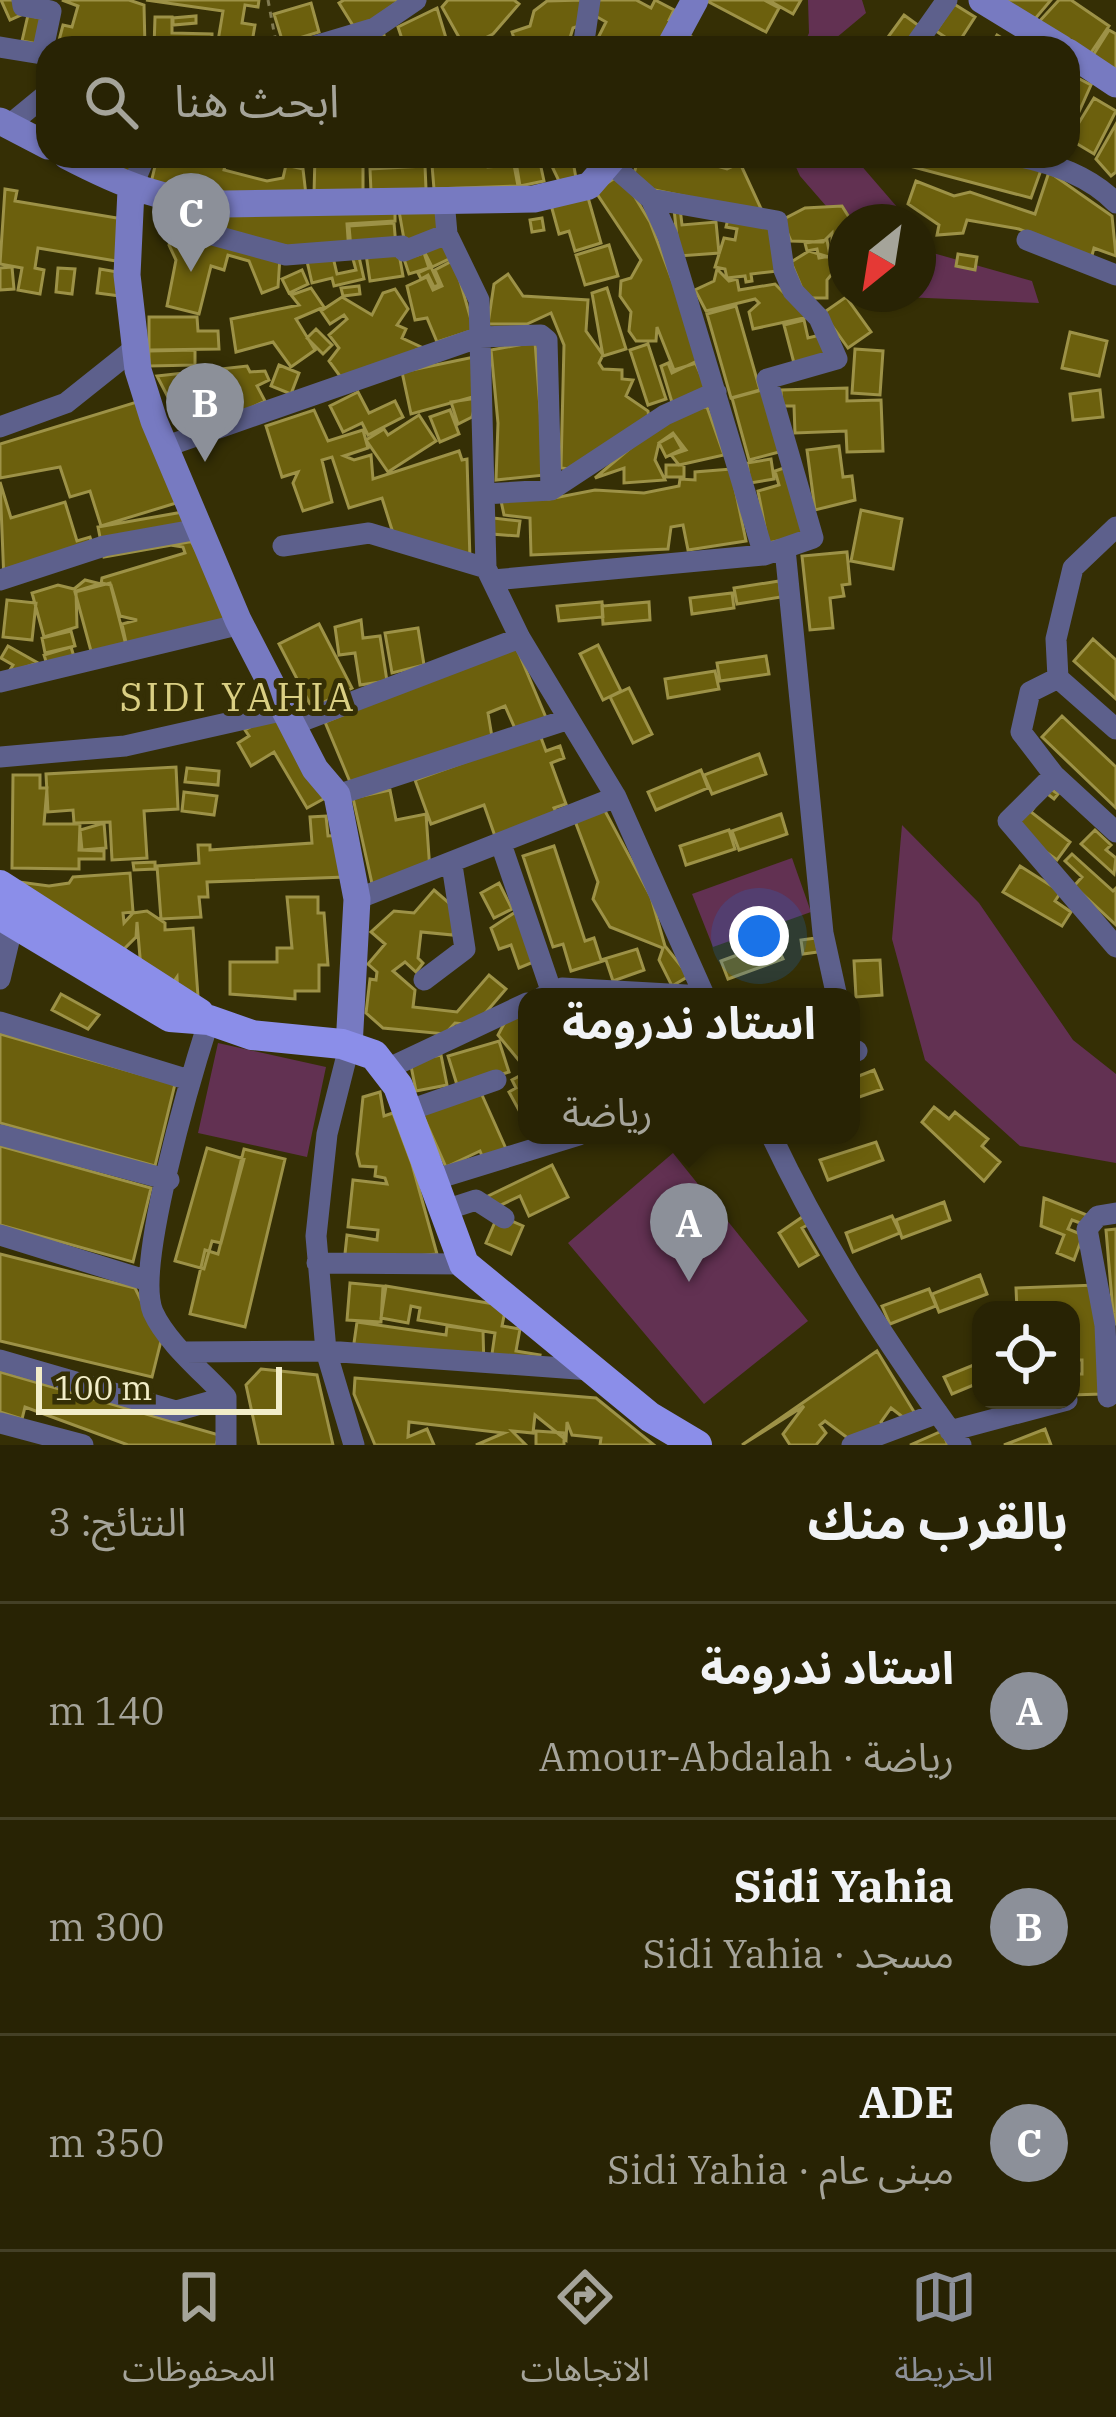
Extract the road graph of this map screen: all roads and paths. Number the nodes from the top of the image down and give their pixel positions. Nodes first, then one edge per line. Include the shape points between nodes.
1 (22, 0) edge
2 (268, 0) edge
3 (416, 0) edge
4 (590, 0) edge
5 (695, 0) edge
6 (946, 0) edge
7 (982, 0) edge
8 (47, 36) edge
9 (276, 36) edge
10 (348, 36) edge
11 (585, 36) edge
12 (676, 36) edge
13 (921, 36) edge
14 (1041, 36) edge
15 (0, 47) edge
16 (36, 53) edge
17 (1080, 61) edge
18 (1116, 85) edge
19 (36, 101) edge
20 (2, 125) edge
21 (36, 141) edge
22 (90, 168) edge
23 (140, 168) edge
24 (599, 168) edge
25 (615, 168) edge
26 (1062, 168) edge
27 (131, 190) junction
28 (444, 200) junction
29 (651, 200) junction
30 (1116, 203) edge
31 (194, 204) junction
32 (447, 234) junction
33 (1027, 240) dead end
34 (1116, 275) edge
35 (480, 337) junction
36 (135, 348) junction
37 (716, 392) junction
38 (0, 428) edge
39 (167, 446) junction
40 (551, 490) junction
41 (484, 494) junction
42 (1116, 527) edge
43 (200, 529) junction
44 (283, 546) dead end
45 (774, 552) junction
46 (489, 574) junction
47 (0, 580) edge
48 (241, 624) junction
49 (516, 627) junction
50 (1058, 678) junction
51 (0, 682) edge
52 (289, 717) junction
53 (569, 718) junction
54 (1116, 729) edge
55 (0, 757) edge
56 (1054, 776) junction
57 (337, 796) junction
58 (616, 797) junction
59 (1116, 832) edge
60 (501, 844) junction
61 (452, 865) junction
62 (0, 885) edge
63 (358, 899) junction
64 (7, 919) edge
65 (1116, 947) edge
66 (0, 979) edge
67 (424, 980) dead end
68 (545, 988) edge
69 (701, 988) edge
70 (835, 988) edge
71 (518, 1008) edge
72 (208, 1020) junction
73 (0, 1022) edge
74 (349, 1047) junction
75 (389, 1068) junction
76 (189, 1080) junction
77 (496, 1080) dead end
78 (407, 1111) junction
79 (0, 1135) edge
80 (550, 1144) edge
81 (775, 1144) edge
82 (169, 1180) junction
83 (433, 1180) junction
84 (442, 1211) junction
85 (1116, 1213) edge
86 (504, 1218) dead end
87 (0, 1235) edge
88 (316, 1264) junction
89 (464, 1264) junction
90 (145, 1280) junction
91 (1110, 1326) edge
92 (326, 1351) junction
93 (184, 1352) junction
94 (0, 1360) edge
95 (592, 1370) junction
96 (1112, 1396) edge
97 (226, 1397) junction
98 (1080, 1399) edge
99 (1033, 1409) edge
100 (0, 1424) edge
101 (950, 1430) edge
102 (83, 1445) edge
103 (226, 1445) edge
104 (354, 1445) edge
105 (698, 1445) edge
106 (852, 1445) edge

1 - 8 street via 23,7 51,10
2 - 9 path
3 - 10 street
4 - 11 street
5 - 12 street
6 - 13 street
7 - 14 street
15 - 16 street
17 - 18 street
19 - 20 street
20 - 21 street
22 - 27 street
23 - 27 street
24 - 28 street via 589,186 534,199
25 - 29 street
26 - 30 street
27 - 31 street
27 - 36 street via 127,275
28 - 31 street
28 - 32 street
29 - 37 street
29 - 45 street via 777,220 793,291 819,318 837,359 767,379 813,538
31 - 32 street via 198,231 286,255 404,251
32 - 35 street via 479,300
33 - 34 street
35 - 39 street
35 - 40 street via 547,340
35 - 41 street
36 - 38 street via 66,403
36 - 39 street
37 - 40 street via 665,415
37 - 45 street
39 - 43 street
40 - 41 street
41 - 46 street
42 - 50 street via 1073,568 1056,639
43 - 47 street via 104,546
43 - 48 street
44 - 46 street via 368,533
45 - 46 street
45 - 70 street
46 - 49 street
48 - 51 street
48 - 52 street
49 - 52 street
49 - 53 street
50 - 54 street
50 - 56 street via 1030,692 1021,731
52 - 55 street via 125,746
52 - 57 street
53 - 57 street
53 - 58 street
56 - 59 street
56 - 65 street via 1009,821
57 - 63 street
58 - 60 street
58 - 69 street
60 - 61 street
60 - 68 street
61 - 63 street
61 - 67 street via 465,949
62 - 72 main road
63 - 74 street
64 - 66 street
64 - 72 main road via 170,1017
71 - 75 street
72 - 74 main road via 252,1035
72 - 76 street
73 - 76 street
74 - 75 main road
74 - 88 street via 327,1134
75 - 78 main road
76 - 82 street
77 - 78 street
78 - 83 main road
79 - 82 street
80 - 83 street
81 - 101 street via 872,1322
82 - 90 street
83 - 84 main road
84 - 86 street via 476,1200
84 - 89 main road
85 - 91 street via 1098,1216 1087,1229
87 - 90 street
88 - 89 street
88 - 92 street via 324,1278
89 - 95 main road
90 - 93 street via 154,1314
91 - 96 street
92 - 93 street
92 - 95 street
92 - 104 street
93 - 97 street
94 - 97 street via 176,1411
95 - 105 main road
96 - 98 street
97 - 103 street
99 - 101 street
100 - 102 street
101 - 106 street

